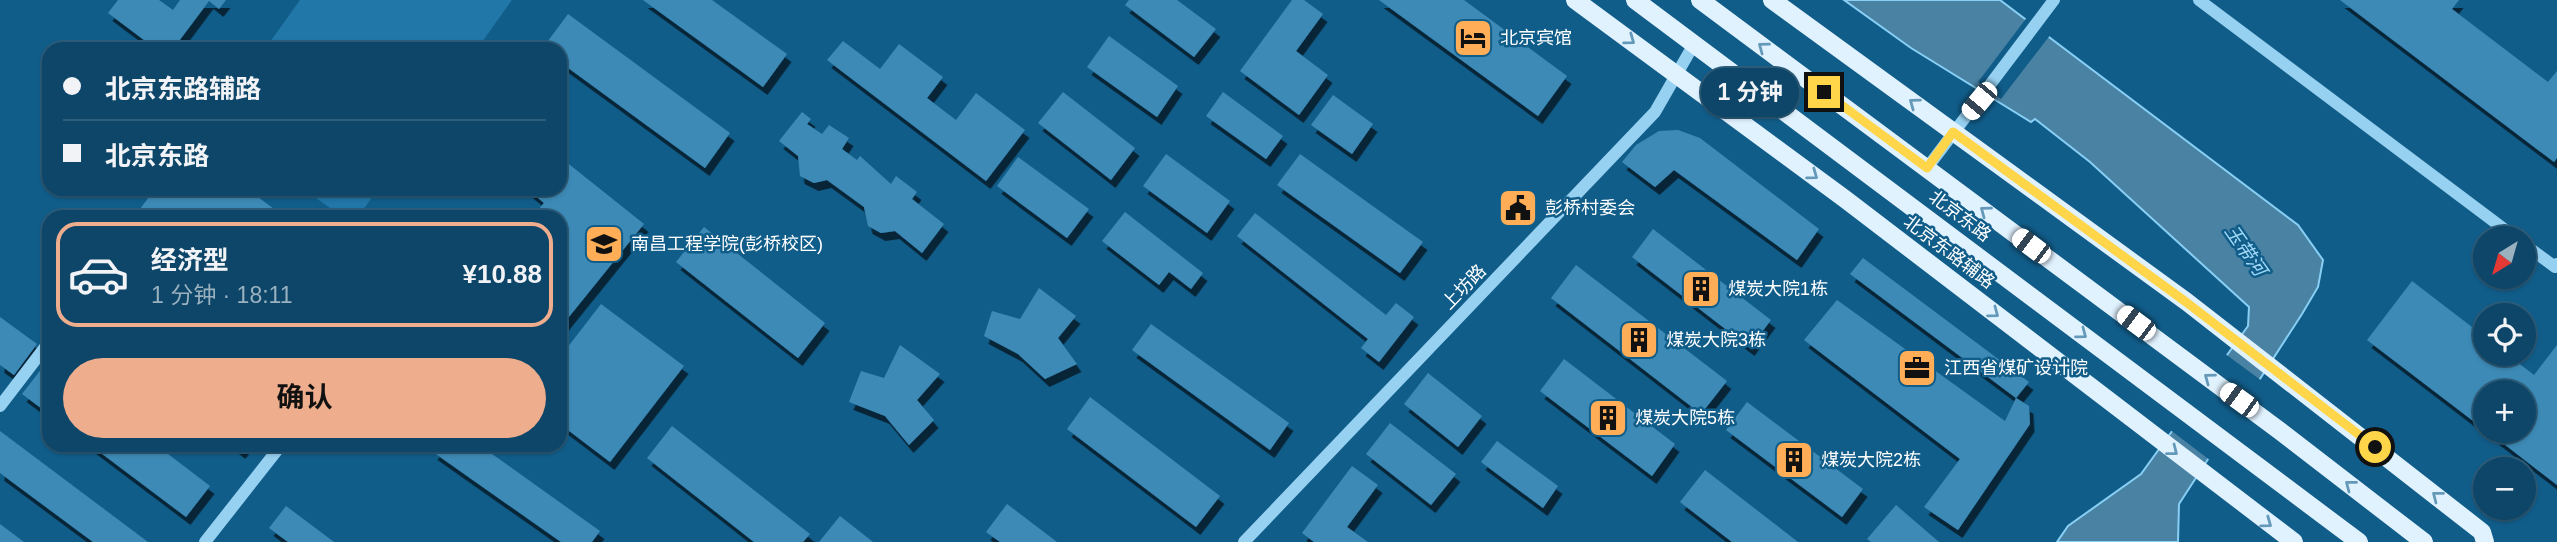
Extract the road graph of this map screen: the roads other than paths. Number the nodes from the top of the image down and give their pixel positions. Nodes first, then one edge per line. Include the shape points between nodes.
1 (1575, 0) edge
2 (1635, 0) edge
3 (1700, 0) edge
4 (1772, 0) edge
5 (2054, 0) edge
6 (2199, 0) edge
7 (1694, 44) junction
8 (1676, 75) junction
9 (1953, 132) junction
10 (1927, 168) junction
11 (2500, 226) edge
12 (2536, 253) edge
13 (2557, 264) edge
14 (42, 351) edge
15 (0, 406) edge
16 (276, 452) edge
17 (205, 542) edge
18 (1244, 542) edge
19 (2294, 542) edge
20 (2359, 542) edge
21 (2424, 542) edge
22 (2485, 542) edge

1 -> 8 main road, 北京东路辅路
2 - 7 main road, 北京东路
10 -> 3 main road, 北京东路
9 -> 4 main road
5 - 9 street
6 - 11 street
7 - 8 street, 上坊路
7 -> 20 main road, 北京东路
8 - 18 street, 上坊路 via 1655,112
8 -> 19 main road, 北京东路辅路
9 - 10 street
22 -> 9 main road via 2482,532 2186,302
21 -> 10 main road, 北京东路
12 - 13 street via 2555,267
14 - 15 street
16 - 17 street

